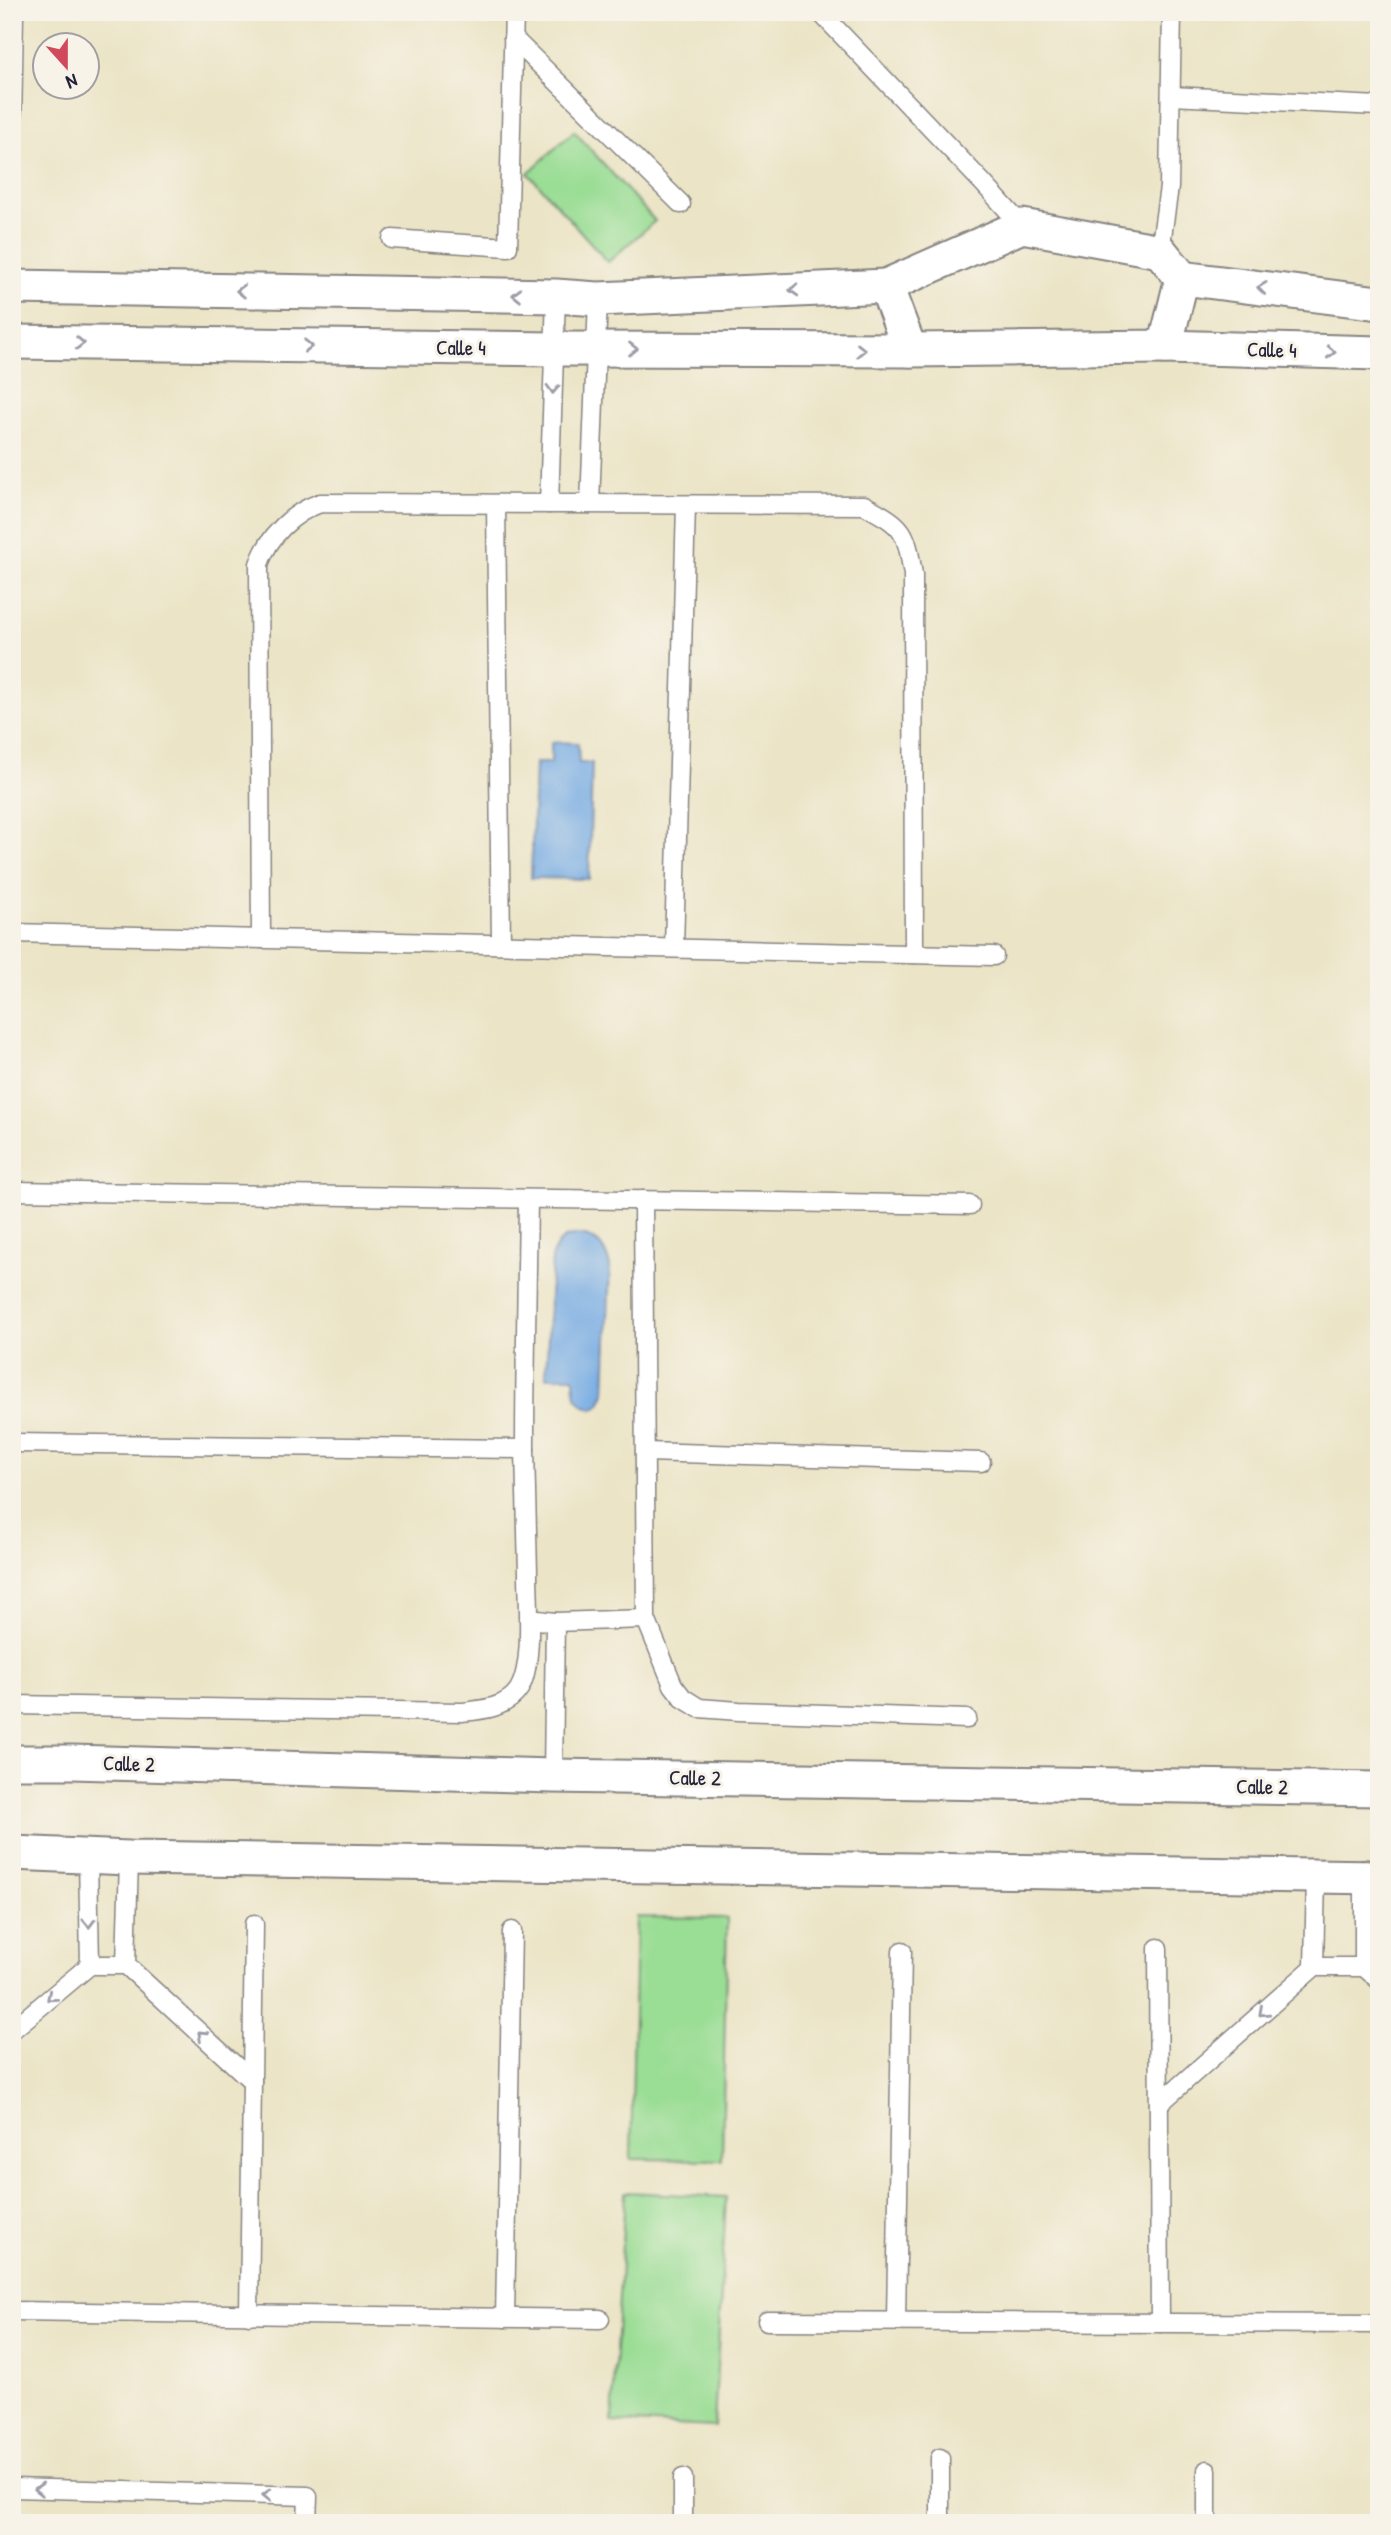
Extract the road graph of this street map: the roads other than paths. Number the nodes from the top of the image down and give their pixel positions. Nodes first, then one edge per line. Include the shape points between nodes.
1 (14, 12) edge
2 (514, 12) edge
3 (820, 12) edge
4 (1172, 12) edge
5 (513, 38) junction
6 (1171, 96) junction
7 (1379, 106) edge
8 (12, 126) edge
9 (681, 204) dead end
10 (1021, 226) junction
11 (392, 239) dead end
12 (1160, 251) junction
13 (1182, 278) junction
14 (886, 286) junction
15 (12, 287) edge
16 (556, 296) junction
17 (598, 299) junction
18 (1379, 303) edge
19 (12, 342) edge
20 (1165, 347) junction
21 (554, 349) junction
22 (595, 349) junction
23 (910, 350) junction
24 (1379, 353) edge
25 (496, 504) junction
26 (549, 504) junction
27 (590, 505) junction
28 (686, 505) junction
29 (12, 933) edge
30 (261, 939) junction
31 (501, 944) junction
32 (674, 948) junction
33 (914, 954) junction
34 (994, 956) dead end
35 (12, 1191) edge
36 (528, 1199) junction
37 (643, 1200) junction
38 (970, 1205) dead end
39 (12, 1443) edge
40 (525, 1449) junction
41 (645, 1452) junction
42 (981, 1462) dead end
43 (529, 1619) junction
44 (646, 1619) junction
45 (555, 1622) junction
46 (12, 1705) edge
47 (967, 1718) dead end
48 (12, 1762) edge
49 (554, 1776) junction
50 (1379, 1789) edge
51 (12, 1853) edge
52 (88, 1857) junction
53 (129, 1858) junction
54 (1316, 1876) junction
55 (1371, 1877) edge
56 (254, 1924) dead end
57 (512, 1931) dead end
58 (1158, 1948) dead end
59 (902, 1951) dead end
60 (90, 1965) junction
61 (127, 1965) junction
62 (1314, 1967) junction
63 (1364, 1967) junction
64 (1379, 1980) edge
65 (12, 2030) edge
66 (252, 2081) junction
67 (1159, 2104) junction
68 (12, 2311) edge
69 (249, 2315) junction
70 (505, 2318) junction
71 (600, 2319) dead end
72 (767, 2320) dead end
73 (896, 2321) junction
74 (1160, 2323) junction
75 (1379, 2324) edge
76 (940, 2458) dead end
77 (1207, 2470) dead end
78 (683, 2478) dead end
79 (12, 2488) edge
80 (307, 2523) edge
81 (683, 2523) edge
82 (940, 2523) edge
83 (1207, 2523) edge

1 - 8 lane
2 - 5 lane
3 - 10 lane
4 - 6 lane
5 - 9 lane
5 - 11 lane via 508,247
6 - 7 lane
6 - 12 lane via 1169,187
10 - 12 street
10 - 14 street
12 - 13 street
18 -> 13 street
13 - 20 street
14 -> 17 street
14 - 23 street
16 -> 15 street
16 - 17 street
16 - 21 lane
17 - 22 lane
19 -> 21 street, Calle 4
20 - 23 street, Calle 4
20 -> 24 street, Calle 4
21 - 22 street, Calle 4
21 -> 26 lane
22 -> 23 street, Calle 4
22 - 27 lane
25 - 26 lane
25 - 30 lane via 320,503 303,509 264,552 259,564
25 - 31 lane
26 - 27 lane
27 - 28 lane
28 - 32 lane
28 - 33 lane via 864,505 898,525 907,537 913,575
29 - 30 lane
30 - 31 lane
31 - 32 lane
32 - 33 lane
33 - 34 lane
35 - 36 lane
36 - 37 lane
36 - 40 lane
37 - 38 lane
37 - 41 lane
39 - 40 lane
40 - 43 lane
41 - 42 lane
41 - 44 lane
43 - 45 lane
43 - 46 lane via 526,1667 518,1690 503,1703 483,1710
44 - 45 lane
44 - 47 lane via 673,1685 699,1708
45 - 49 lane
48 - 49 street, Calle 2
49 - 50 street, Calle 2
51 - 52 street
52 - 53 street
52 -> 60 lane
53 - 54 street
53 - 61 lane
54 - 55 street
54 - 62 lane
55 - 63 lane
56 - 66 lane
57 - 70 lane
58 - 67 lane
59 - 73 lane
60 - 61 lane
60 -> 65 lane
66 -> 61 lane
62 - 63 lane
62 -> 67 lane
63 - 64 lane
66 - 69 lane
67 - 74 lane
68 - 69 lane
69 - 70 lane
70 - 71 lane
72 - 73 lane
73 - 74 lane
74 - 75 lane
76 - 82 lane
77 - 83 lane
78 - 81 lane
80 -> 79 lane via 308,2496

